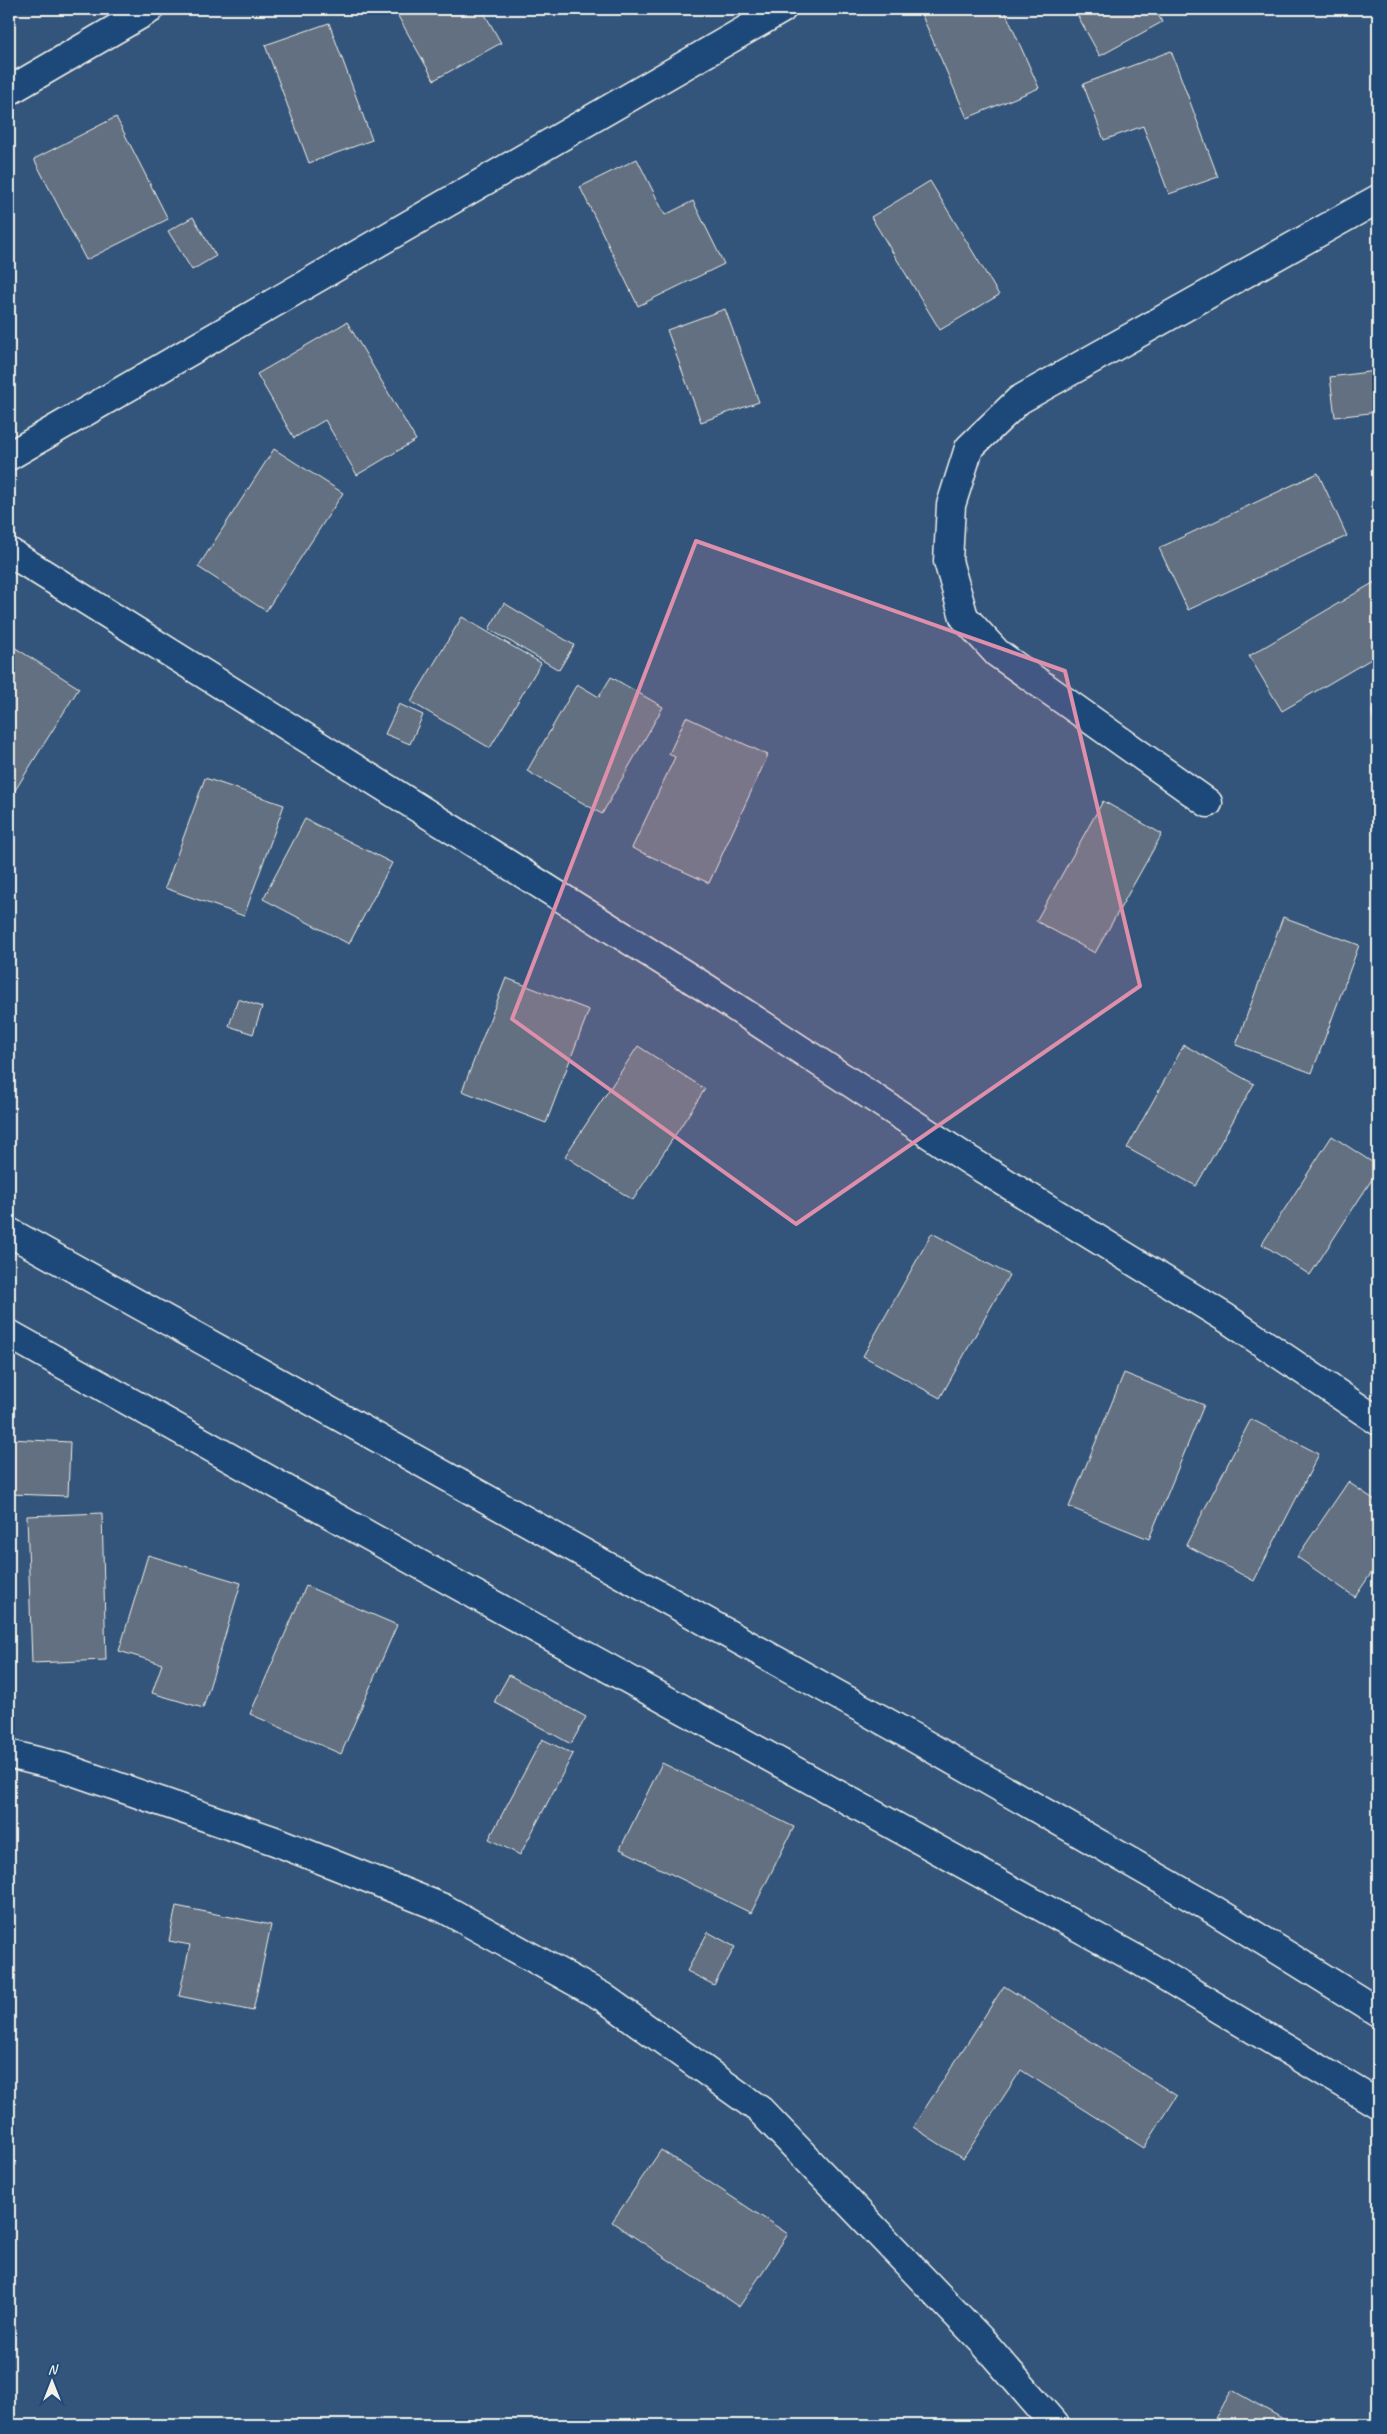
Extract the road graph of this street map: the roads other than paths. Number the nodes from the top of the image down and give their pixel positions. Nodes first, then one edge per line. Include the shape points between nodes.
1 (150, 9) edge
2 (782, 9) edge
3 (9, 91) edge
4 (1378, 199) edge
5 (9, 456) edge
6 (9, 552) edge
7 (1208, 803) dead end
8 (9, 1232) edge
9 (9, 1334) edge
10 (1378, 1421) edge
11 (9, 1754) edge
12 (1378, 2012) edge
13 (1378, 2104) edge
14 (1055, 2425) edge

1 - 3 street
2 - 5 street
4 - 7 street via 1019,400 969,448 951,505 948,561 964,617 997,653
6 - 10 street via 706,988 972,1162 1226,1318
8 - 12 street via 895,1727 1214,1910
9 - 13 street via 1138,1960
11 - 14 street via 61,1767 275,1841 434,1904 604,1997 760,2110 984,2343

